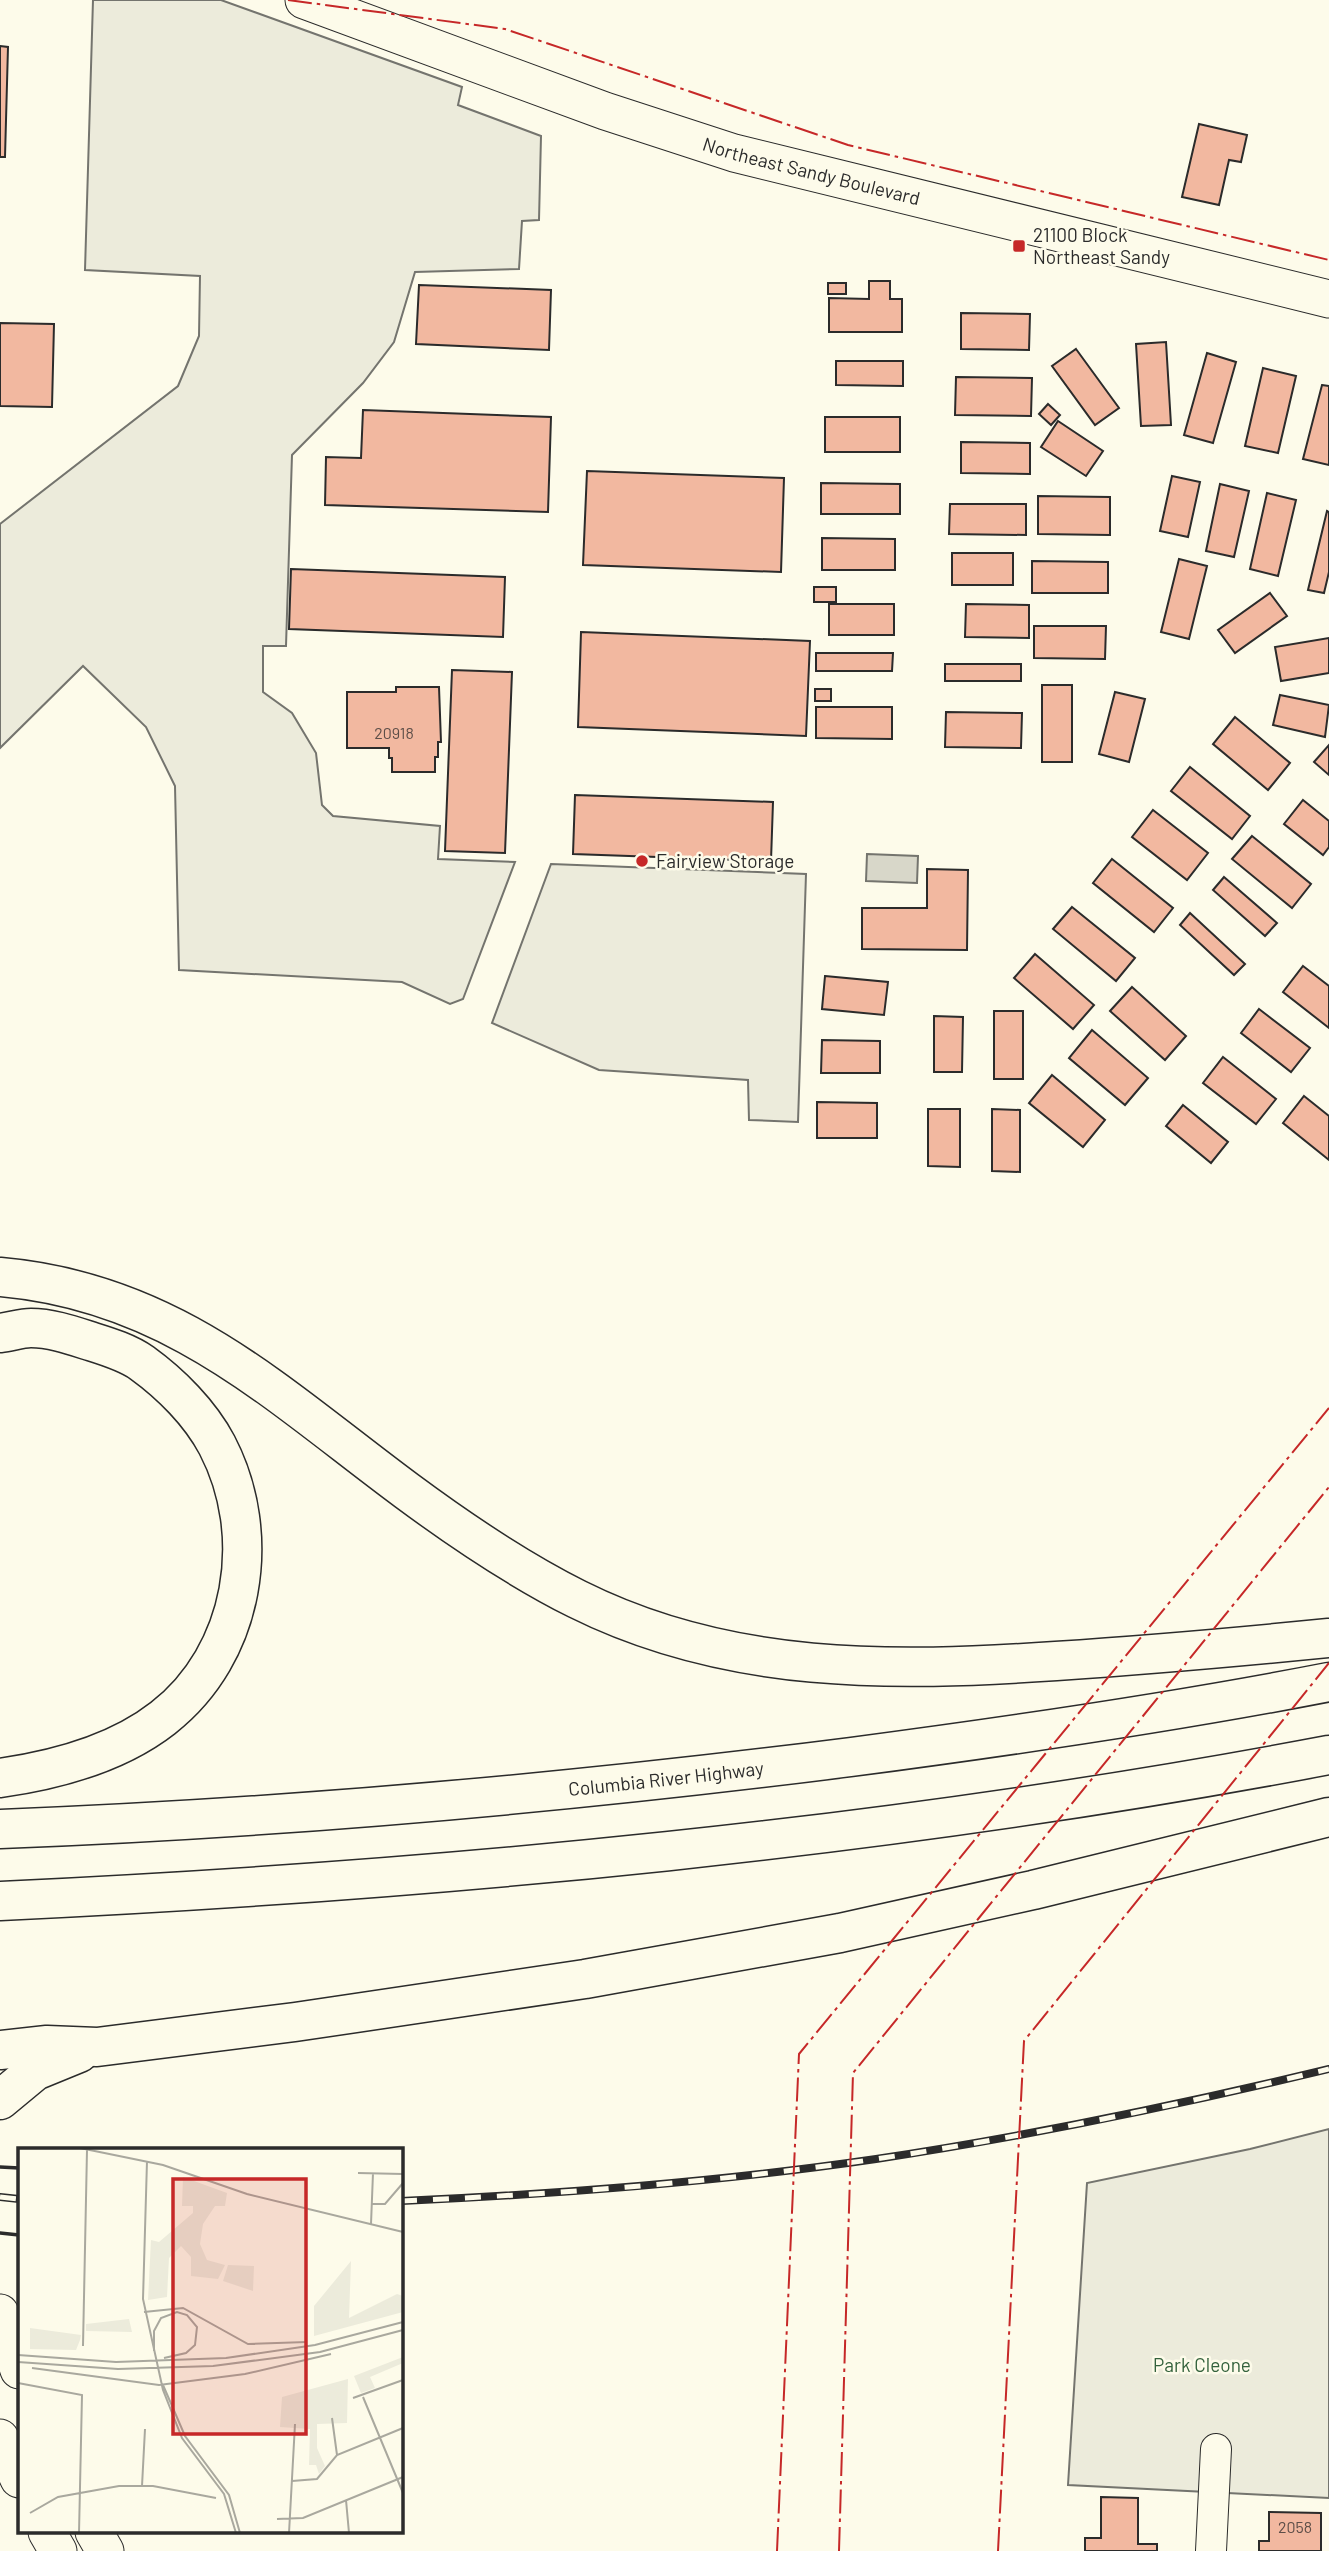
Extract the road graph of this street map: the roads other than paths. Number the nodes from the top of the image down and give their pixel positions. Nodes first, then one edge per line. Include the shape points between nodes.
1 (304, 0) edge
2 (1329, 299) edge
3 (0, 1277) edge
4 (11, 1328) edge
5 (1329, 1638) edge
6 (1329, 1682) edge
7 (1329, 1755) edge
8 (0, 1779) edge
9 (1329, 1817) edge
10 (0, 1829) edge
11 (0, 1900) edge
12 (97, 2047) junction
13 (0, 2050) edge
14 (0, 2100) edge
15 (0, 2313) edge
16 (18, 2367) edge
17 (0, 2438) edge
18 (1216, 2449) dead end
19 (18, 2477) edge
20 (48, 2534) edge
21 (95, 2534) edge
22 (58, 2551) edge
23 (105, 2551) edge
24 (1211, 2551) edge

1 - 2 main road, Northeast Sandy Boulevard via 733,153
3 - 5 highway via 96,1295 195,1338 255,1375 405,1490 512,1563 579,1600 671,1636 790,1661 886,1667 966,1667
4 - 8 highway via 71,1335 110,1348 140,1362 195,1413 216,1444 234,1485 244,1556 239,1594 214,1661 164,1718 126,1742 80,1760
6 - 10 highway, Columbia River Highway via 1110,1721 744,1770 294,1813
7 - 11 highway via 921,1820 671,1851 401,1877
9 - 12 highway via 1033,1890 714,1957 336,2016
12 - 13 highway via 47,2045
12 - 14 highway via 35,2071
15 - 16 main road
17 - 19 main road
18 - 24 street
20 - 22 main road
21 - 23 main road

